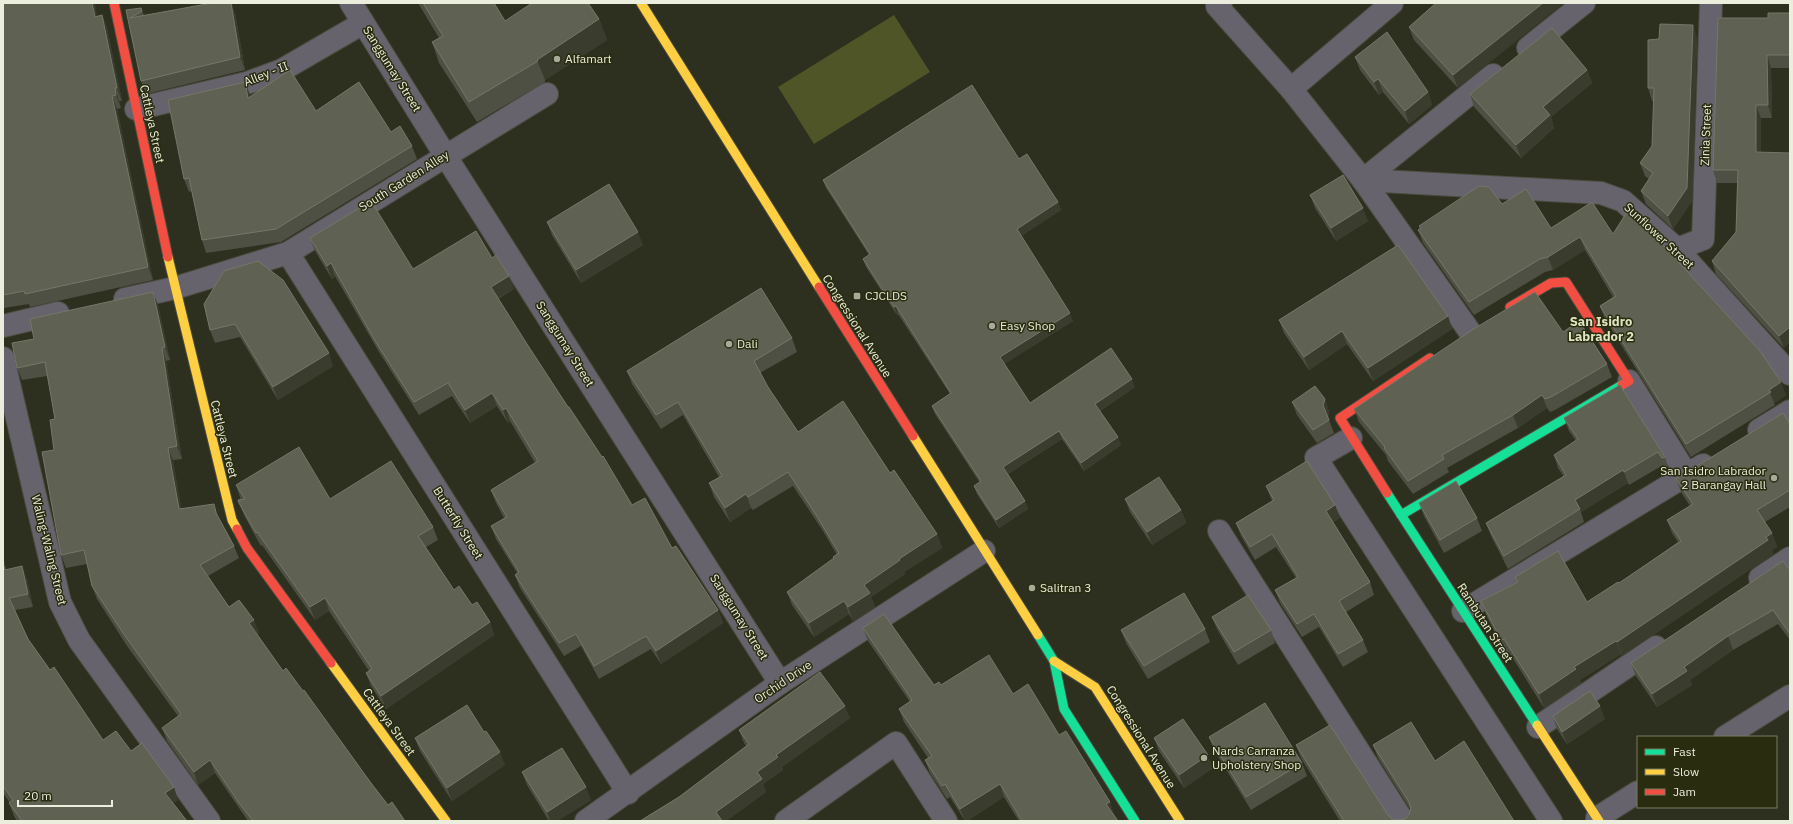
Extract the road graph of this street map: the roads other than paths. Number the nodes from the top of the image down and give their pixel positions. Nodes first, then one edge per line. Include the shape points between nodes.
1 (114, 3) edge
2 (351, 3) edge
3 (641, 3) edge
4 (1392, 3) edge
5 (1584, 3) edge
6 (1711, 3) edge
7 (1219, 4) edge
8 (363, 23) junction
9 (1291, 89) junction
10 (547, 94) dead end
11 (136, 109) junction
12 (445, 155) junction
13 (1363, 180) junction
14 (1677, 249) junction
15 (288, 253) junction
16 (175, 288) junction
17 (104, 303) edge
18 (81, 308) edge
19 (1504, 311) edge
20 (3, 326) edge
21 (1470, 332) edge
22 (1437, 353) edge
23 (3, 358) edge
24 (1790, 374) edge
25 (1629, 381) junction
26 (1790, 411) edge
27 (1351, 438) junction
28 (1745, 439) edge
29 (1719, 455) edge
30 (1687, 474) junction
31 (1401, 515) junction
32 (1219, 531) dead end
33 (984, 551) junction
34 (1790, 558) edge
35 (1744, 589) edge
36 (1463, 611) junction
37 (1670, 638) edge
38 (1054, 661) junction
39 (780, 683) junction
40 (1790, 696) edge
41 (1538, 727) junction
42 (1727, 736) edge
43 (628, 793) junction
44 (1637, 793) edge
45 (798, 817) edge
46 (1598, 820) edge
47 (209, 821) edge
48 (446, 821) edge
49 (586, 821) edge
50 (946, 821) edge
51 (1135, 821) edge
52 (1180, 821) edge
53 (1402, 821) edge
54 (1551, 821) edge

1 - 11 street, Cattleya Street
2 - 8 street, Sanggumay Street
3 - 33 street, Congressional Avenue
4 - 9 street
5 - 13 street
6 - 14 street, Zinia Street via 1703,240
7 - 9 street
8 - 11 street, Alley - II via 282,70 248,83
8 - 12 street, Sanggumay Street
9 - 13 street
10 - 12 street, South Garden Alley
11 - 16 street, Cattleya Street
12 - 15 street, South Garden Alley
12 - 39 street, Sanggumay Street
13 - 14 street, Sunflower Street via 1601,193 1623,201
13 - 21 street
14 - 24 street, Sunflower Street
15 - 16 street, South Garden Alley
15 - 43 street, Butterfly Street
16 - 17 street, South Garden Alley
16 - 48 street, Cattleya Street via 232,520 247,548
18 - 20 street
19 - 25 street via 1551,282 1566,282
22 - 27 street, Rambutan Street via 1340,418
23 - 47 street, Waling-Waling Street via 60,602 79,640
25 - 30 street
25 - 31 street
26 - 28 street
27 - 31 street, Rambutan Street
27 - 54 street via 1316,458
29 - 30 street
30 - 36 street
31 - 36 street, Rambutan Street
32 - 53 street
33 - 38 street, Congressional Avenue
33 - 39 street, Orchid Drive
34 - 35 street
36 - 41 street, Rambutan Street
37 - 41 street
38 - 51 street, Congressional Avenue via 1064,709
38 - 52 street, Congressional Avenue via 1095,687
39 - 43 street, Orchid Drive
40 - 42 street
41 - 46 street, Rambutan Street
43 - 49 street, Orchid Drive
44 - 46 street
45 - 50 street via 896,744

